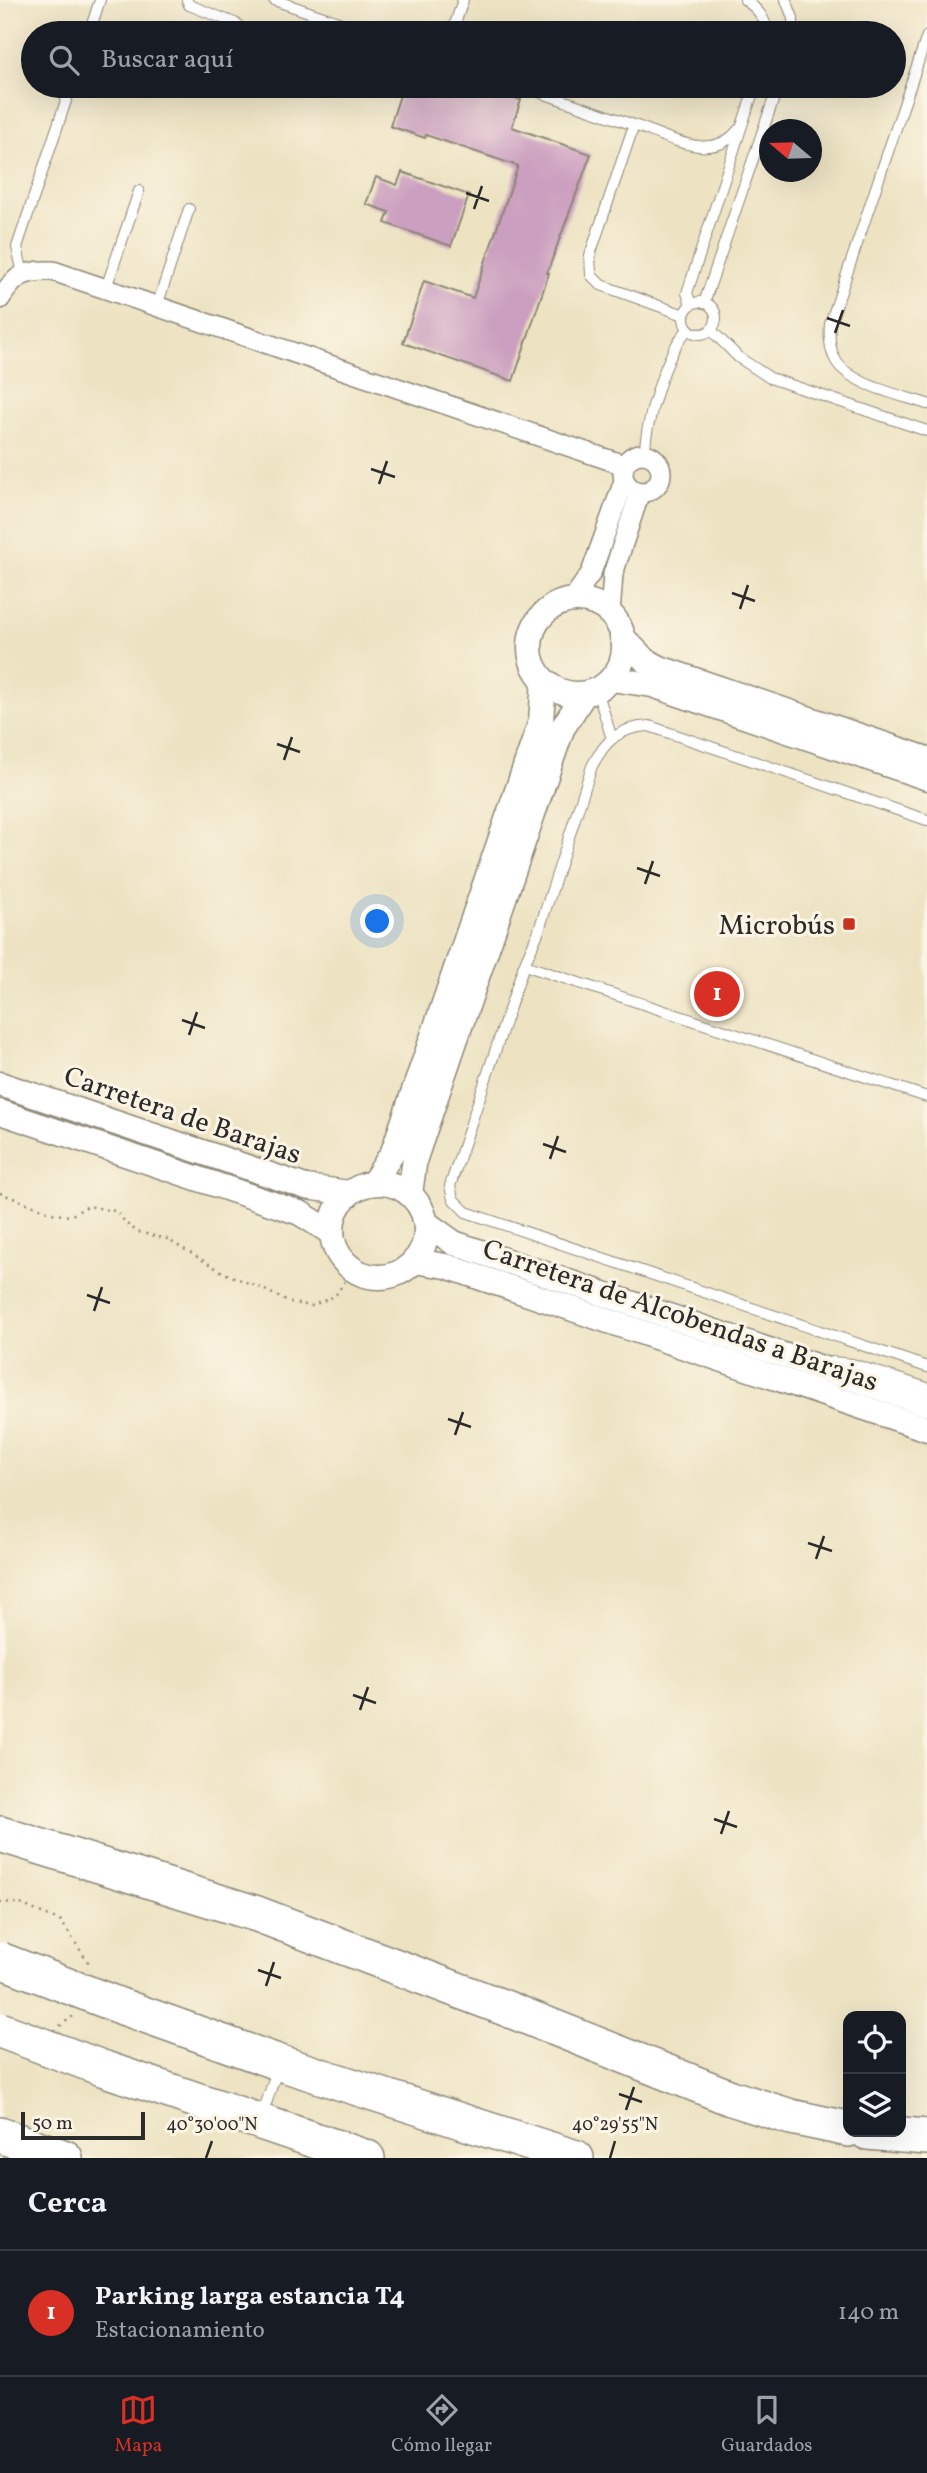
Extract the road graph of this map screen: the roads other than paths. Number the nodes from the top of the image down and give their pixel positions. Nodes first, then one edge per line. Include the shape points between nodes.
1 (100, 0) edge
2 (187, 0) edge
3 (274, 0) edge
4 (463, 0) edge
5 (745, 0) edge
6 (786, 0) edge
7 (93, 21) edge
8 (229, 21) edge
9 (335, 21) edge
10 (456, 21) edge
11 (765, 21) edge
12 (793, 21) edge
13 (927, 36) edge
14 (67, 98) edge
15 (556, 98) edge
16 (751, 98) edge
17 (774, 98) edge
18 (743, 124) junction
19 (634, 125) junction
20 (139, 191) dead end
21 (189, 209) dead end
22 (23, 274) junction
23 (106, 288) junction
24 (0, 299) edge
25 (704, 303) junction
26 (691, 304) junction
27 (157, 306) junction
28 (684, 315) junction
29 (688, 330) junction
30 (711, 330) junction
31 (927, 404) edge
32 (927, 431) edge
33 (645, 454) junction
34 (624, 473) junction
35 (640, 492) junction
36 (572, 600) junction
37 (610, 614) junction
38 (622, 637) junction
39 (544, 681) junction
40 (597, 688) junction
41 (612, 739) junction
42 (927, 759) edge
43 (927, 778) edge
44 (927, 820) edge
45 (524, 965) junction
46 (0, 1084) edge
47 (927, 1097) edge
48 (0, 1112) edge
49 (373, 1183) junction
50 (349, 1193) junction
51 (411, 1194) junction
52 (426, 1223) junction
53 (332, 1233) junction
54 (414, 1261) junction
55 (780, 1354) junction
56 (927, 1367) edge
57 (927, 1388) edge
58 (927, 1404) edge
59 (927, 1429) edge
60 (0, 1834) edge
61 (0, 1960) edge
62 (0, 2030) edge
63 (280, 2063) junction
64 (260, 2122) junction
65 (843, 2128) edge
66 (0, 2135) edge
67 (906, 2135) edge
68 (927, 2137) edge
69 (65, 2158) edge
70 (367, 2158) edge
71 (576, 2158) edge

1 - 7 lane
2 - 8 lane via 189,5
3 - 9 lane
4 - 10 lane
5 - 11 lane
6 - 12 lane
13 - 31 lane via 830,324 829,343 834,360 858,380
14 - 22 lane via 17,247
15 - 19 lane
16 - 18 lane
17 - 25 lane
18 - 19 lane via 732,138 710,147 697,147
18 - 26 lane via 687,293
19 - 28 lane via 590,255 591,275 601,285
20 - 23 lane
21 - 27 lane
22 - 23 street via 53,271
22 - 24 street
23 - 27 street
25 - 26 lane
25 - 30 lane via 715,312
26 - 28 lane
27 - 34 street
28 - 29 lane
29 - 30 lane via 702,334
29 - 33 lane via 670,358 645,435
30 - 32 lane via 738,357 771,378
33 - 34 street via 633,456
33 - 35 street via 656,460 661,472 657,485
34 - 35 street via 630,489
34 - 36 street via 591,573
35 - 37 street via 614,575
36 - 37 street via 586,601
36 - 39 street via 545,613 531,639 530,654
37 - 38 street
38 - 40 street via 619,667
38 - 42 street via 660,668
39 - 40 street via 562,692
39 - 49 street via 541,721 528,760 393,1152
40 - 41 lane
40 - 43 street via 652,685
40 - 51 street via 574,707 557,742 415,1158
41 - 44 lane via 630,727 649,726
41 - 45 lane via 592,766
45 - 47 lane
45 - 56 lane via 450,1186 453,1199 466,1212
46 - 50 street, Carretera de Barajas via 306,1187
48 - 53 street, Carretera de Barajas via 300,1213
49 - 50 street
49 - 51 street via 387,1183
50 - 53 street via 339,1204
51 - 52 street
52 - 54 street via 422,1250
52 - 55 street, Carretera de Alcobendas a Barajas via 454,1243
53 - 54 street via 344,1262 372,1277 402,1271
54 - 59 street, Carretera de Alcobendas a Barajas via 446,1266
55 - 57 lane via 852,1364
55 - 58 street, Carretera de Alcobendas a Barajas
60 - 65 highway via 257,1914 732,2098
61 - 63 highway, bridge
62 - 64 highway, bridge
63 - 64 lane
63 - 71 highway
64 - 70 highway
66 - 69 highway
67 - 68 highway

